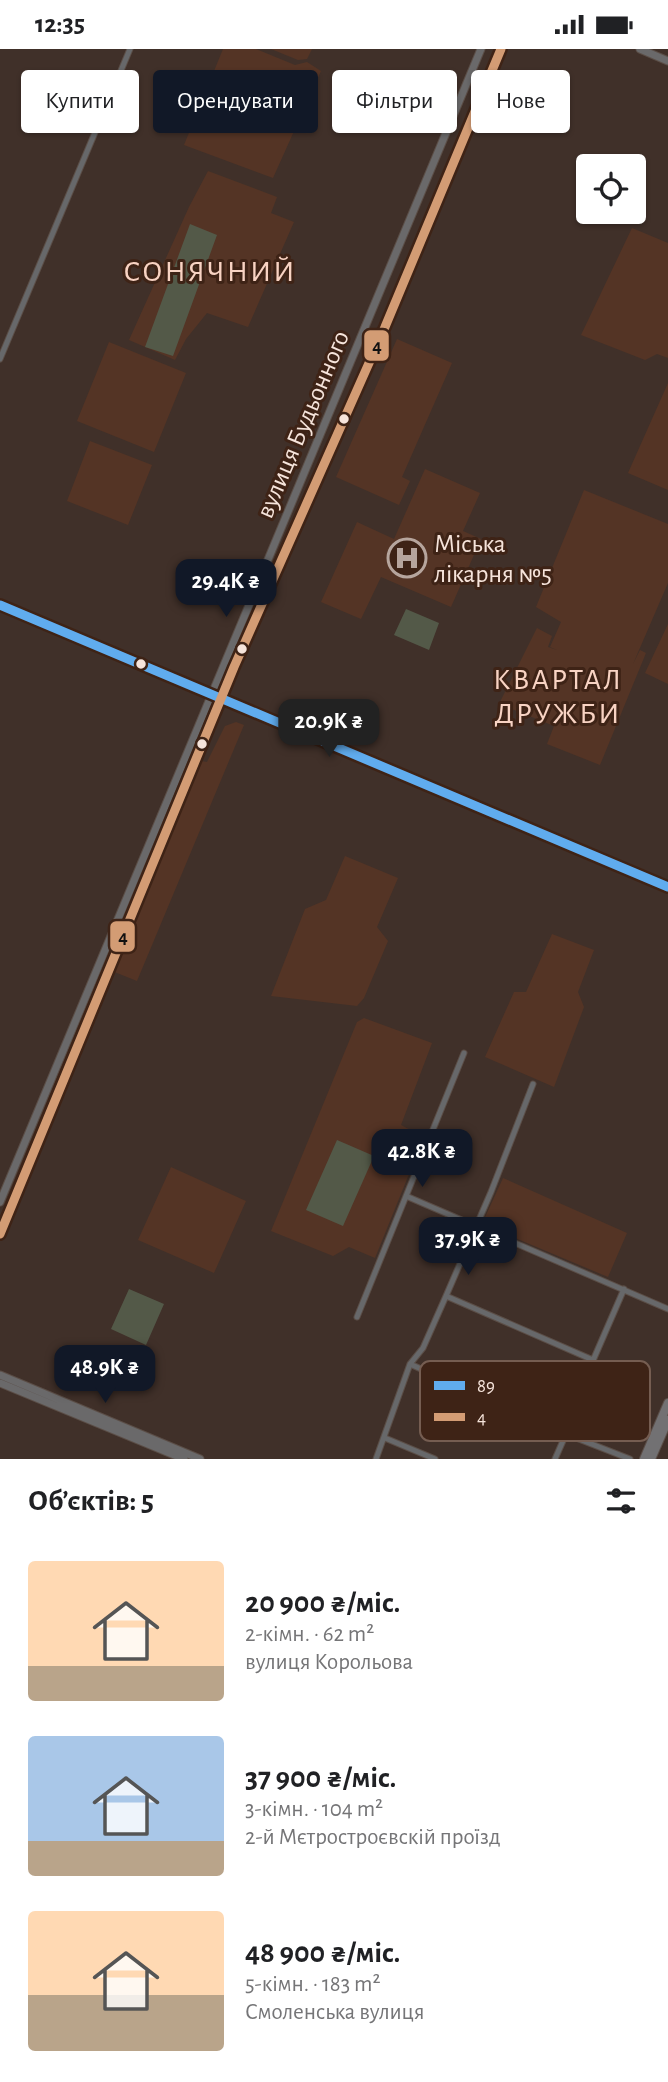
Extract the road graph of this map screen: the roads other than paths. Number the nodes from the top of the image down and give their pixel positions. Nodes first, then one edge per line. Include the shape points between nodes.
1 (130, 49) edge
2 (481, 49) edge
3 (500, 49) edge
4 (640, 49) edge
5 (668, 61) edge
6 (0, 359) edge
7 (0, 605) edge
8 (210, 693) junction
9 (221, 698) junction
10 (668, 887) edge
11 (464, 1053) dead end
12 (533, 1084) dead end
13 (405, 1196) junction
14 (0, 1202) edge
15 (475, 1226) junction
16 (0, 1234) edge
17 (624, 1289) junction
18 (446, 1296) junction
19 (668, 1309) edge
20 (357, 1317) dead end
21 (593, 1360) joint
22 (410, 1364) junction
23 (420, 1368) edge
24 (0, 1375) edge
25 (0, 1383) edge
26 (668, 1403) edge
27 (668, 1419) edge
28 (384, 1438) junction
29 (563, 1441) edge
30 (584, 1441) edge
31 (184, 1459) edge
32 (200, 1459) edge
33 (376, 1459) edge
34 (435, 1459) edge
35 (555, 1459) edge
36 (630, 1459) edge
37 (644, 1459) edge
38 (651, 1459) edge

1 - 6 street
2 - 8 main road, вулиця Будьонного
3 - 9 main road, вулиця Будьонного via 385,327
4 - 5 main road
7 - 8 main road
8 - 9 main road
8 - 14 main road, вулиця Будьонного
9 - 10 main road
9 - 16 main road, вулиця Будьонного
11 - 13 street
12 - 15 street
13 - 15 street
13 - 20 street
15 - 17 street
15 - 18 street
17 - 19 street
17 - 21 street
18 - 21 street
18 - 22 street via 423,1348
22 - 23 street
22 - 28 street
24 - 32 main road
25 - 31 main road
26 - 37 main road
27 - 38 main road
28 - 33 street
28 - 34 street
29 - 35 street
30 - 36 street

